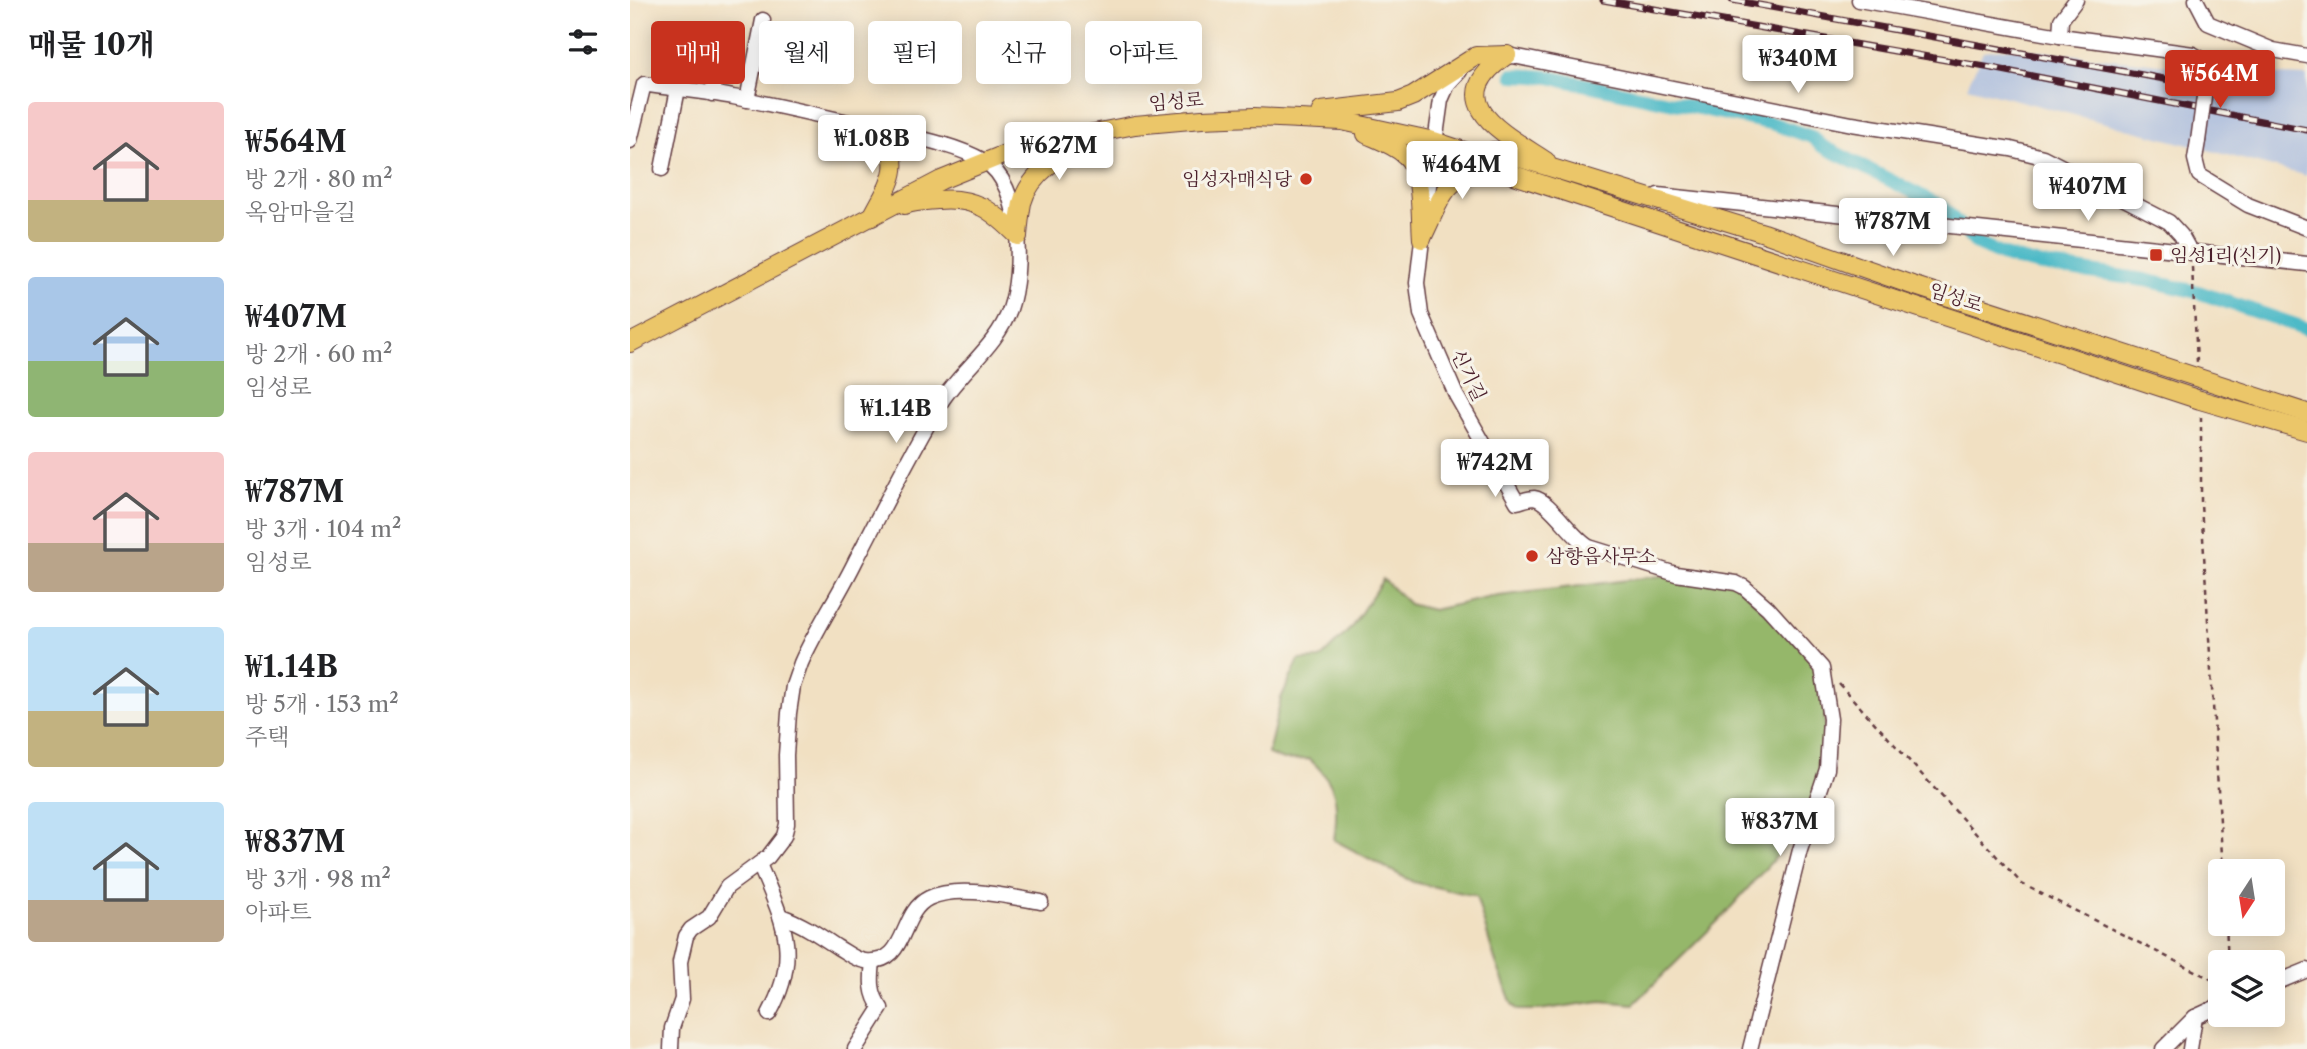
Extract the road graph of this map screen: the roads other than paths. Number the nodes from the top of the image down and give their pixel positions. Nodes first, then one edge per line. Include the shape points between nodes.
1 (1860, 0) edge
2 (2076, 0) edge
3 (2196, 0) edge
4 (763, 20) dead end
5 (2060, 36) junction
6 (1507, 55) junction
7 (2307, 56) edge
8 (714, 84) edge
9 (678, 89) junction
10 (712, 94) junction
11 (747, 100) junction
12 (1277, 118) junction
13 (1334, 120) junction
14 (881, 130) junction
15 (1102, 132) junction
16 (630, 141) edge
17 (1434, 141) junction
18 (1476, 155) junction
19 (984, 162) junction
20 (662, 169) dead end
21 (1562, 171) junction
22 (1511, 174) junction
23 (1625, 192) junction
24 (872, 217) junction
25 (2307, 228) edge
26 (1018, 236) junction
27 (1422, 239) junction
28 (2191, 253) junction
29 (2307, 264) edge
30 (630, 343) edge
31 (2307, 413) edge
32 (2307, 431) edge
33 (759, 863) junction
34 (1041, 902) dead end
35 (781, 916) junction
36 (873, 962) junction
37 (2307, 971) edge
38 (2285, 979) edge
39 (2208, 1011) edge
40 (769, 1014) dead end
41 (2195, 1017) junction
42 (671, 1049) edge
43 (855, 1049) edge
44 (1750, 1049) edge
45 (2163, 1049) edge
46 (2190, 1049) edge

1 - 5 street
2 - 5 street via 2061,20
3 - 7 street via 2208,23 2273,50
4 - 11 street
5 - 25 street, bridge via 2193,54 2205,61 2195,159 2199,175 2248,205
6 - 12 main road via 1476,56 1398,102
6 - 17 street, 신기길 via 1457,73 1441,100
6 - 21 main road via 1485,74 1477,97 1479,106 1495,127
6 - 28 street via 2043,157 2169,222
8 - 10 street
9 - 10 street
9 - 16 street via 644,84
9 - 20 street
10 - 11 street
11 - 14 street
12 - 13 main road, 임성로
12 - 15 main road, 임성로 via 1202,119
13 - 17 main road, 임성로
13 - 27 main road via 1407,156 1418,182
14 - 19 street via 932,142
14 - 24 main road via 895,167
15 - 19 main road, 임성로 via 1058,139
15 - 26 main road via 1058,157 1040,174 1022,202
17 - 18 main road, 임성로
17 - 27 street, 신기길
18 - 21 main road, 임성로 via 1494,151
18 - 22 main road, 임성로
19 - 24 main road, 임성로
19 - 26 street via 1004,184
21 - 23 main road, 임성로
22 - 27 main road via 1471,173 1457,179 1445,192
22 - 32 main road, 임성로
23 - 28 street, 임성로
23 - 31 main road, 임성로 via 1764,233
24 - 26 main road via 914,202 960,199 987,209
24 - 30 main road, 임성로
26 - 33 street via 1017,274 1005,320 942,401 801,663 789,713 787,824 779,844
27 - 44 street, 신기길 via 1417,283 1421,314 1456,395 1517,502 1542,501 1589,547 1676,574 1744,587 1822,668 1830,719 1827,769 1800,850
28 - 29 street, 임성로
33 - 35 street
33 - 42 street via 727,887 709,917 686,936 680,962 682,999 672,1028
34 - 36 street via 982,893 930,898 910,918 899,945
35 - 36 street via 859,960
35 - 40 street via 788,956 782,988
36 - 43 street via 871,982 881,1008
37 - 38 street
39 - 41 street
41 - 45 street
41 - 46 street

